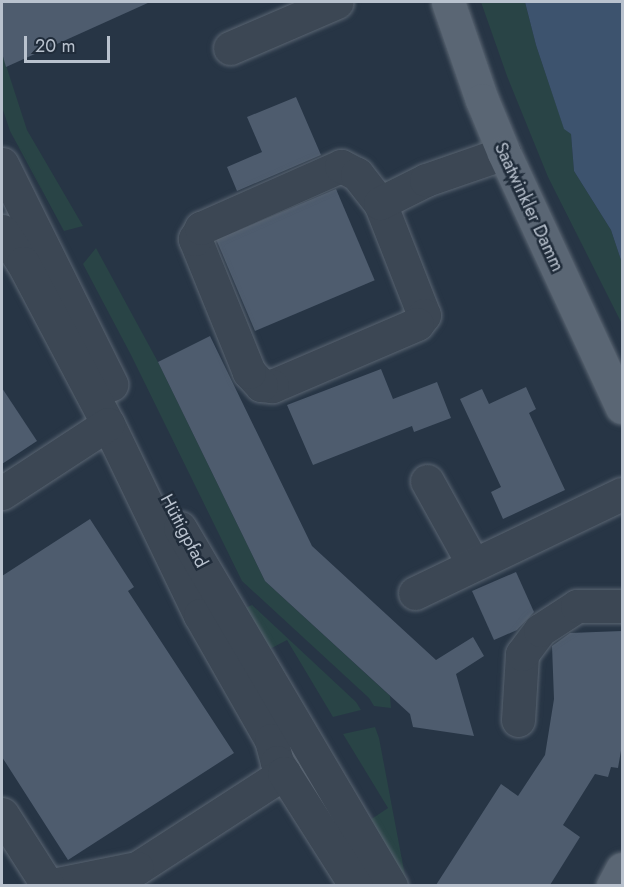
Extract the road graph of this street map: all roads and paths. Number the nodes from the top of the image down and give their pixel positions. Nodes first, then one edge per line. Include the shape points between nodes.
1 (337, 2) edge
2 (448, 2) edge
3 (230, 48) dead end
4 (504, 153) junction
5 (2, 164) edge
6 (380, 202) junction
7 (2, 231) edge
8 (622, 407) edge
9 (108, 424) junction
10 (427, 481) dead end
11 (2, 493) edge
12 (622, 494) edge
13 (473, 564) junction
14 (415, 593) dead end
15 (622, 606) edge
16 (518, 720) dead end
17 (284, 773) junction
18 (2, 814) edge
19 (622, 869) edge
20 (134, 877) edge
21 (48, 885) edge
22 (356, 885) edge
23 (391, 885) edge
24 (613, 885) edge

1 - 3 street
2 - 4 main road, Saatwinkler Damm
4 - 6 street via 426,180
4 - 8 main road, Saatwinkler Damm
5 - 23 street, Hüttigpfad via 178,525
6 - 6 street via 357,174 341,166 201,228 195,239 249,372 261,386 272,386 417,324 424,315
7 - 9 street via 23,263
9 - 11 street
9 - 17 street via 200,615 271,740
10 - 13 street
12 - 13 street
13 - 14 street
15 - 16 street via 577,606 540,630 522,654
17 - 20 street
17 - 22 street
18 - 21 street
19 - 24 main road
20 - 21 street

